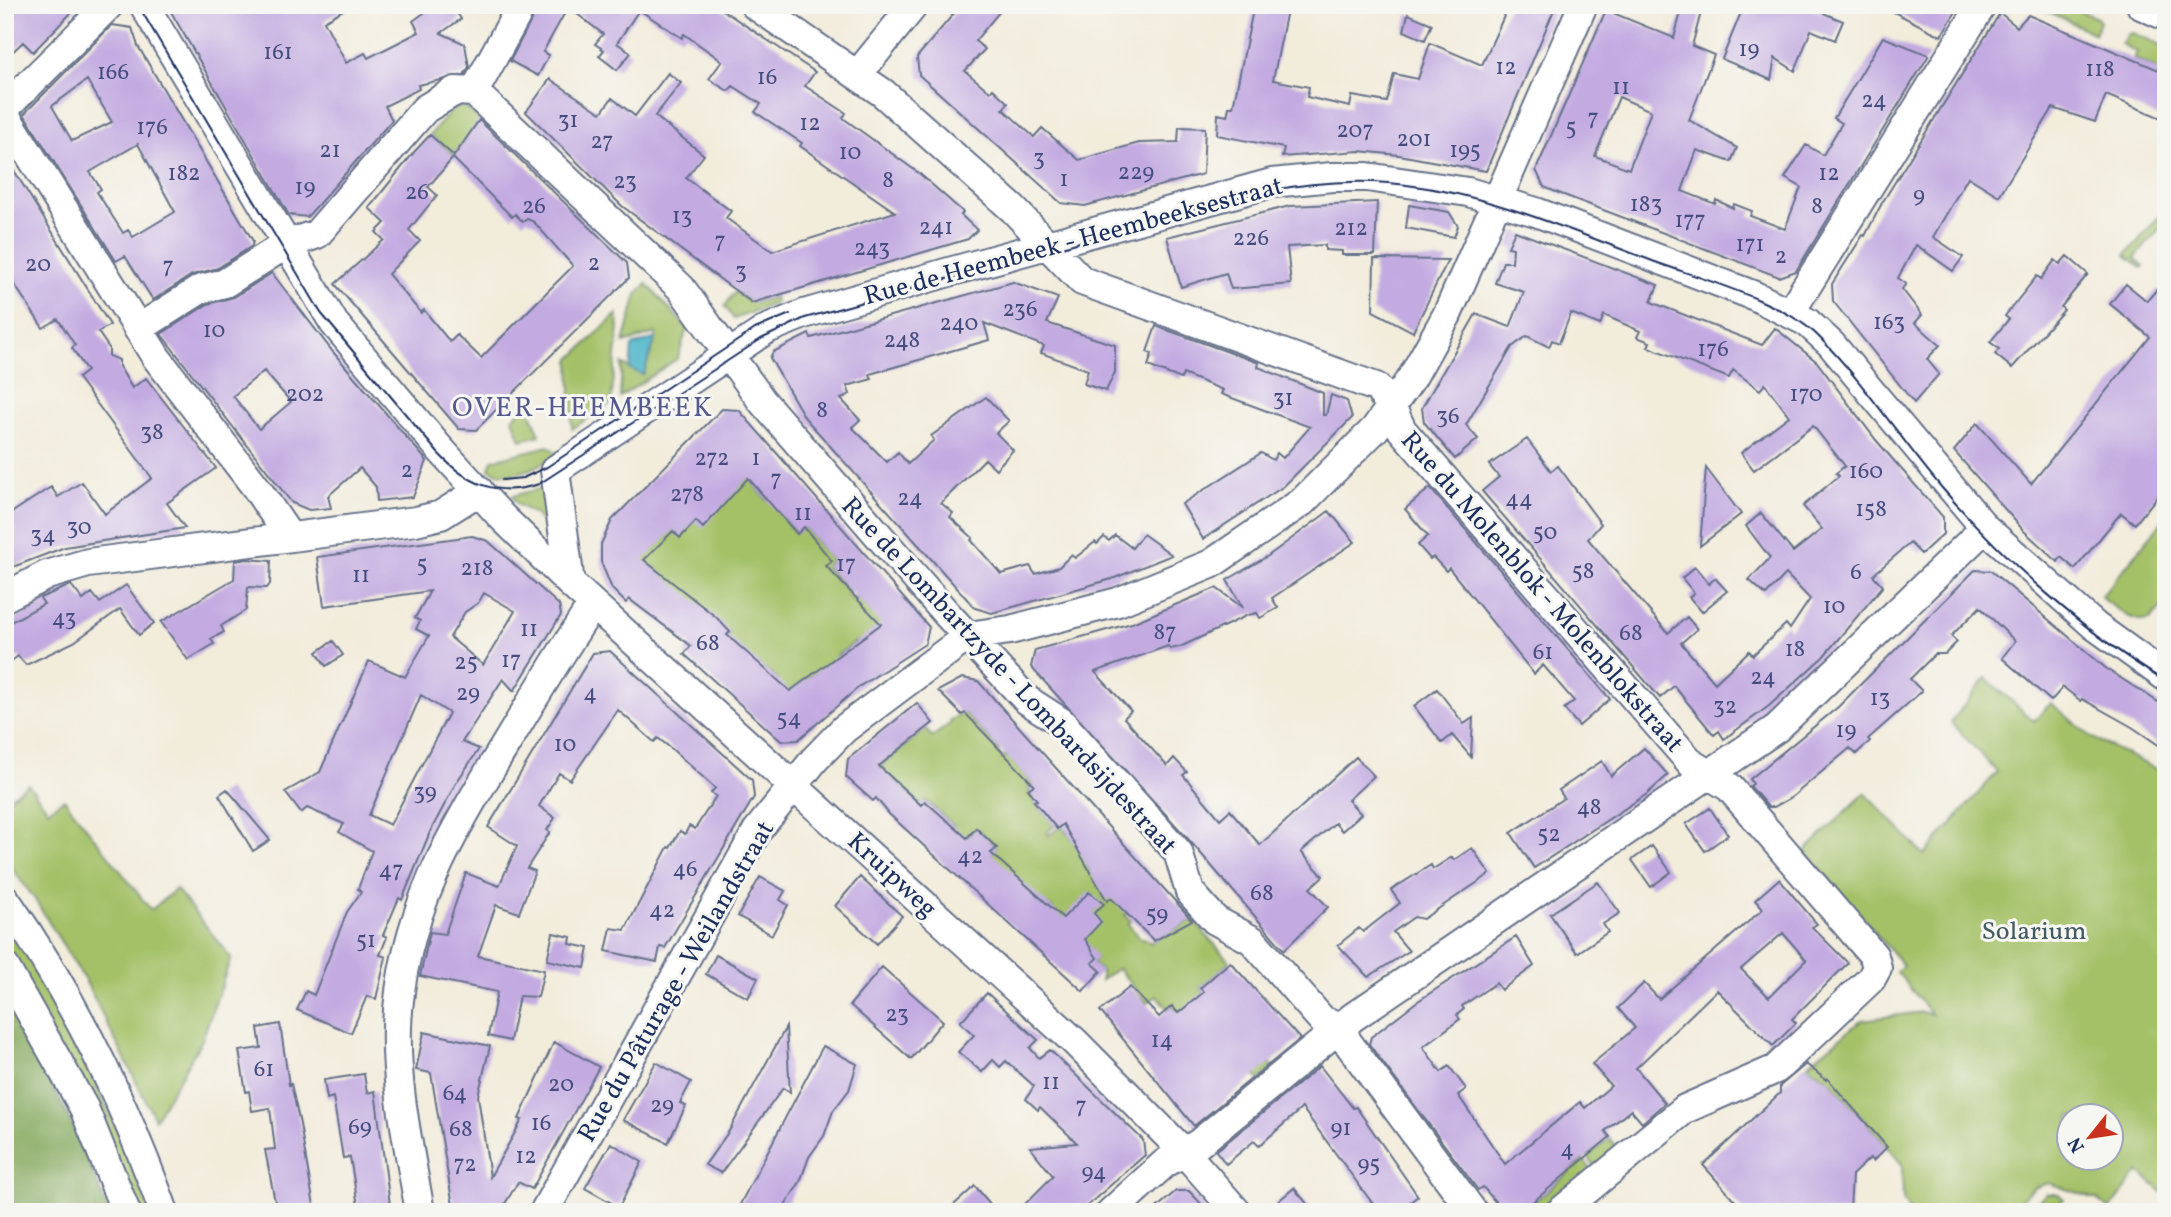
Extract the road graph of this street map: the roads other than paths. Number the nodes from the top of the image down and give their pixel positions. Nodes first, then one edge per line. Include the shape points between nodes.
1 (109, 5) edge
2 (144, 5) edge
3 (522, 5) edge
4 (755, 5) edge
5 (914, 5) edge
6 (1583, 5) edge
7 (1982, 5) edge
8 (2141, 5) edge
9 (2166, 16) edge
10 (858, 74) junction
11 (474, 92) junction
12 (5, 108) edge
13 (5, 115) edge
14 (1499, 200) junction
15 (285, 245) junction
16 (1047, 245) junction
17 (1791, 311) junction
18 (138, 329) junction
19 (728, 354) junction
20 (1391, 407) junction
21 (479, 491) junction
22 (1985, 528) junction
23 (289, 536) junction
24 (570, 583) junction
25 (5, 597) edge
26 (593, 604) junction
27 (968, 636) junction
28 (2166, 677) edge
29 (1711, 775) junction
30 (794, 784) junction
31 (5, 900) edge
32 (5, 967) edge
33 (1343, 1027) junction
34 (1185, 1153) junction
35 (126, 1212) edge
36 (164, 1212) edge
37 (420, 1212) edge
38 (544, 1212) edge
39 (1111, 1212) edge
40 (1237, 1212) edge
41 (1474, 1212) edge
42 (1560, 1212) edge

1 - 12 street
2 - 15 street, Kruipweg
3 - 11 street
4 - 10 street, Rue du Molenblok - Molenblokstraat
5 - 10 street
6 - 14 street
7 - 17 street
8 - 9 street
10 - 16 street, Rue du Molenblok - Molenblokstraat via 949,150
11 - 15 street via 455,90 432,103 317,234
11 - 19 street, Rue de Lombartzyde - Lombardsijdestraat via 681,288
13 - 18 street
14 - 16 street, Rue de Heembeek - Heembeeksestraat via 1392,180 1304,179 1251,188
14 - 17 street, Rue de Heembeek - Heembeeksestraat
14 - 20 street via 1431,346
15 - 18 street
15 - 21 street, Kruipweg via 334,323
16 - 19 street, Rue de Heembeek - Heembeeksestraat via 795,317 766,329
16 - 20 street, Rue du Molenblok - Molenblokstraat via 1082,281 1376,387
17 - 22 street, Rue de Heembeek - Heembeeksestraat via 1831,344
18 - 23 street
19 - 24 street, Rue de Heembeek - Heembeeksestraat via 555,470
19 - 27 street, Rue de Lombartzyde - Lombardsijdestraat via 762,401
20 - 27 street via 1302,502 1211,564 1118,602
20 - 29 street, Rue du Molenblok - Molenblokstraat via 1402,430 1692,764
21 - 23 street via 440,515
21 - 24 street, Kruipweg
22 - 28 street, Rue de Heembeek - Heembeeksestraat via 2095,626
22 - 29 street via 1792,716
23 - 25 street via 88,562 47,575
24 - 26 street, Kruipweg
26 - 30 street, Kruipweg
26 - 37 street via 462,816 409,936 397,1047
27 - 30 street, Rue du Pâturage - Weilandstraat via 855,719
27 - 33 street, Rue de Lombartzyde - Lombardsijdestraat via 1027,700 1061,722 1178,852 1190,891 1215,920 1252,940 1323,1021
29 - 33 street
29 - 42 street, Rue du Molenblok - Molenblokstraat via 1729,787 1876,962 1871,979 1783,1064 1685,1109
30 - 34 street, Kruipweg via 1075,1042
30 - 38 street, Rue du Pâturage - Weilandstraat via 745,850
31 - 36 street via 68,997 104,1066
32 - 35 street via 84,1108
33 - 34 street
33 - 41 street via 1346,1041
34 - 39 street via 1166,1163
34 - 40 street, Kruipweg

